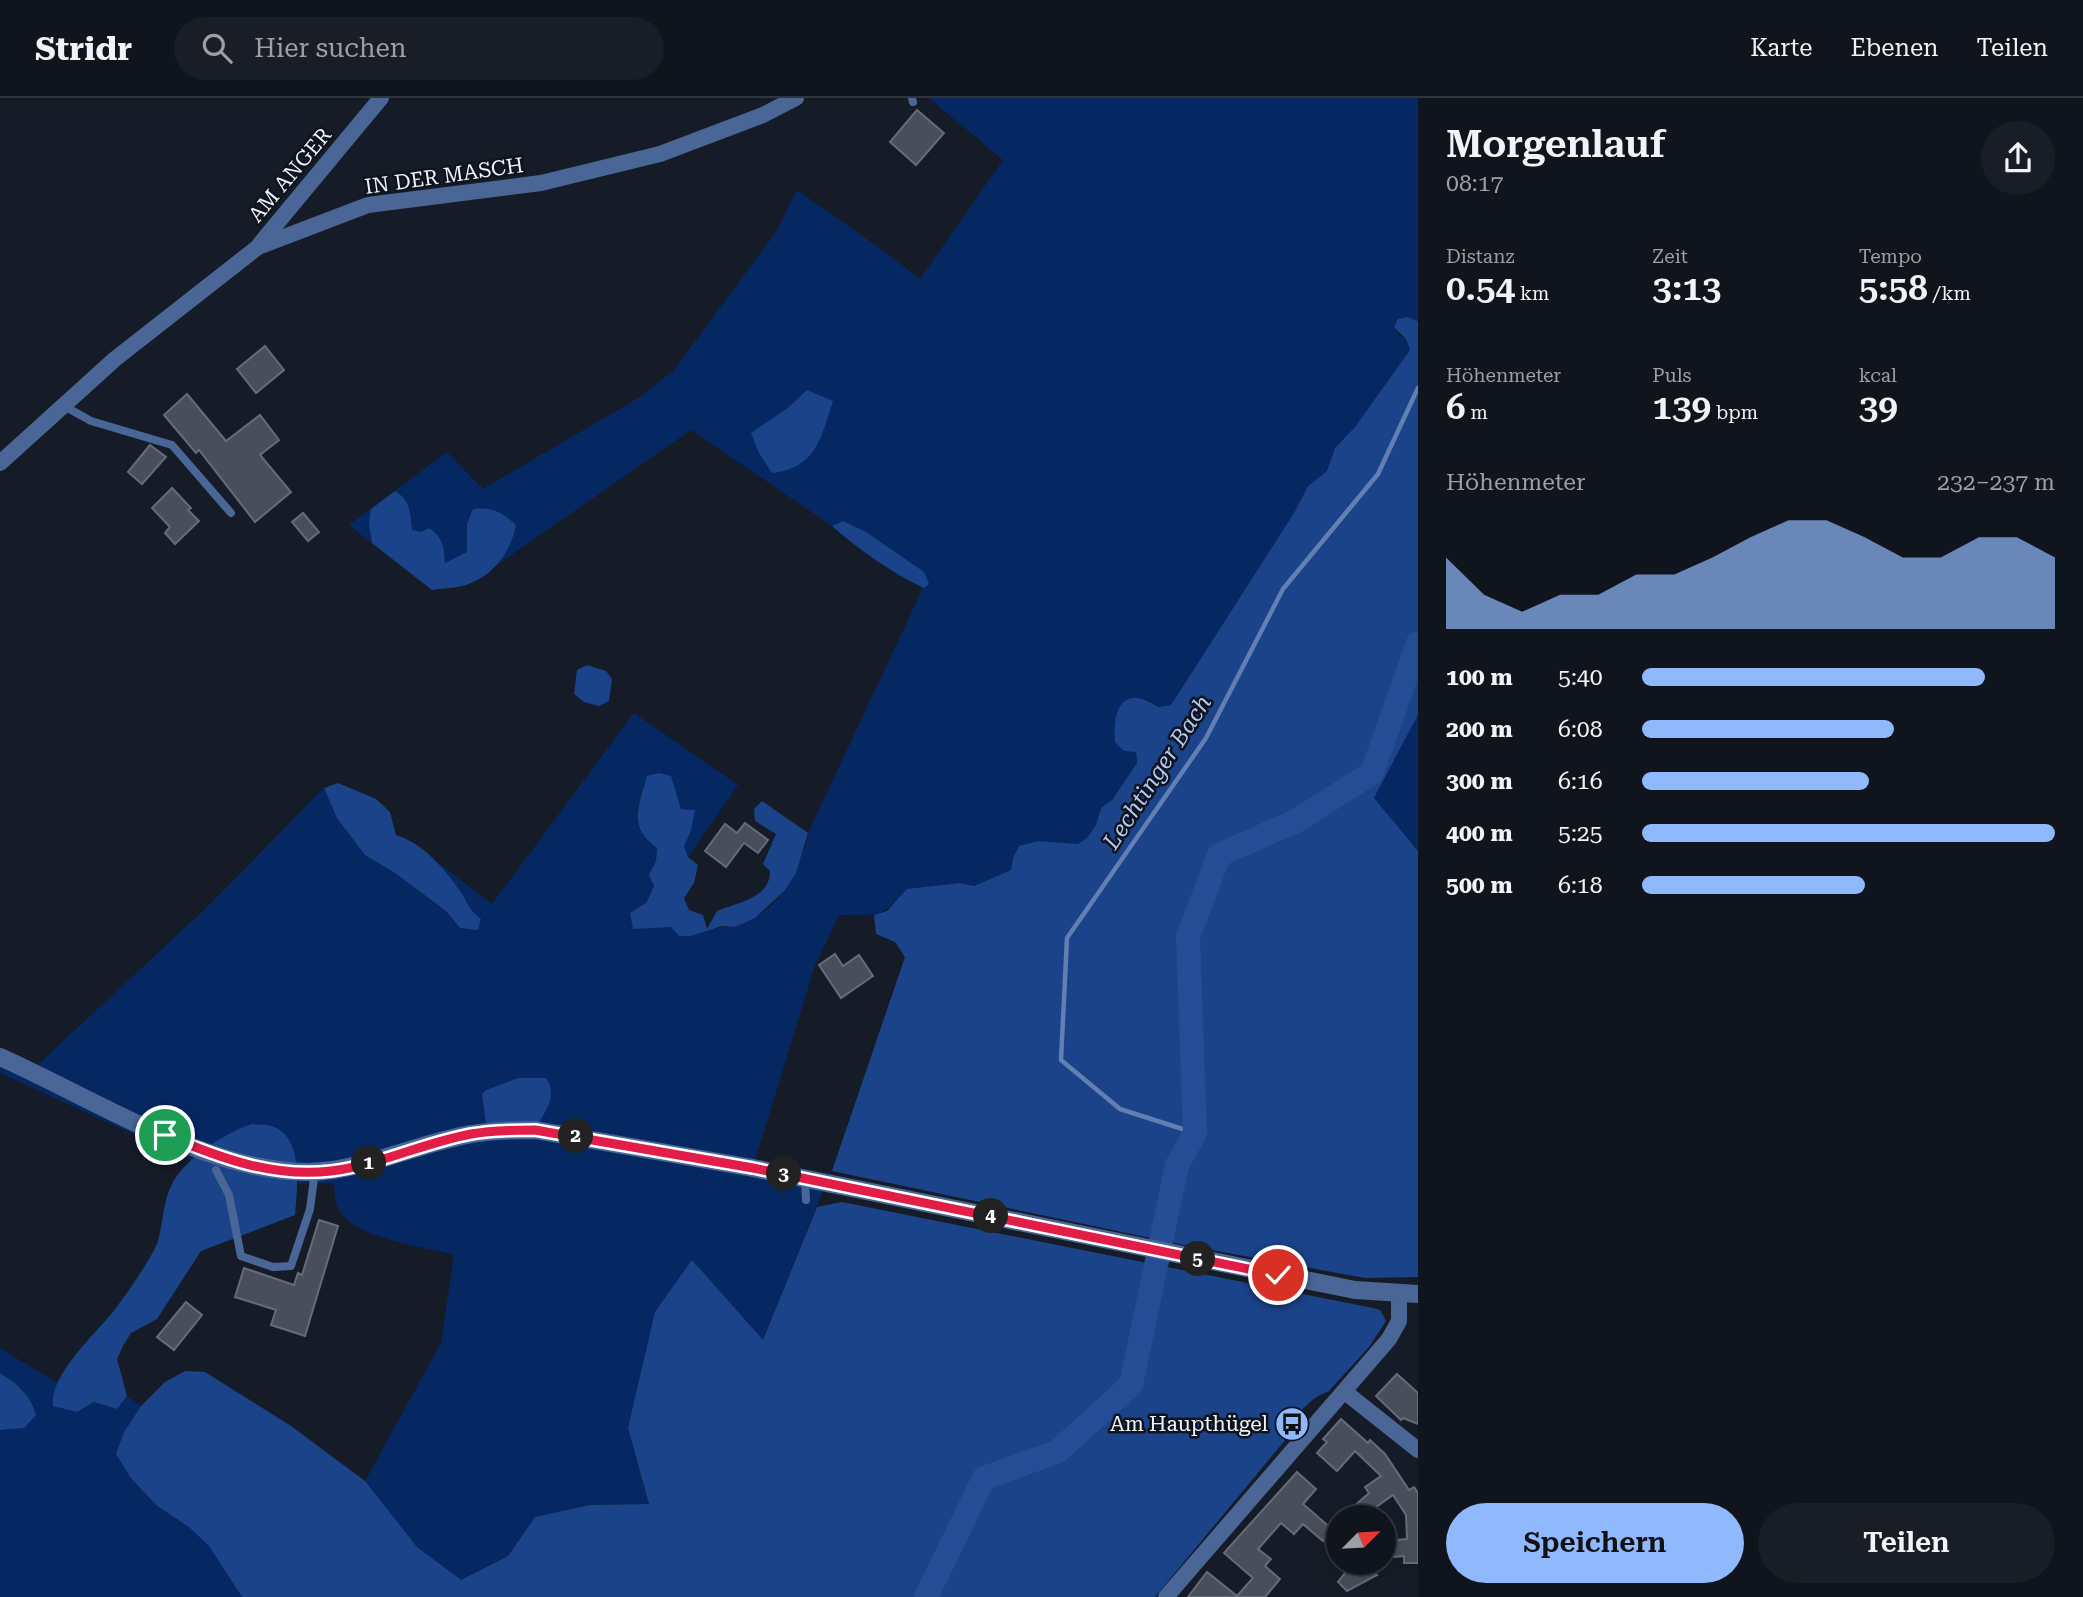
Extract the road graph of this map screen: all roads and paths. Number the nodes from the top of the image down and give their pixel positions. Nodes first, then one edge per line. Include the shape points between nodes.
1 (381, 98) edge
2 (796, 98) edge
3 (258, 247) junction
4 (64, 405) junction
5 (0, 463) edge
6 (231, 513) dead end
7 (0, 1057) edge
8 (216, 1170) dead end
9 (315, 1171) junction
10 (805, 1179) junction
11 (806, 1200) dead end
12 (1399, 1293) junction
13 (1418, 1294) edge
14 (1345, 1392) junction
15 (1418, 1450) edge
16 (1166, 1597) edge

1 - 3 street, AM ANGER
2 - 3 street, IN DER MASCH via 660,153 541,183 368,205
3 - 4 street, IN DER MASCH
4 - 5 street, IN DER MASCH
4 - 6 lane via 91,421 172,445
7 - 9 street via 225,1160
8 - 9 lane via 229,1195 241,1256 274,1267 291,1265 310,1209
9 - 10 street via 371,1163 471,1134 535,1130
10 - 11 lane
10 - 12 street via 1355,1290
12 - 13 street
12 - 14 street via 1395,1330
14 - 15 street
14 - 16 street

